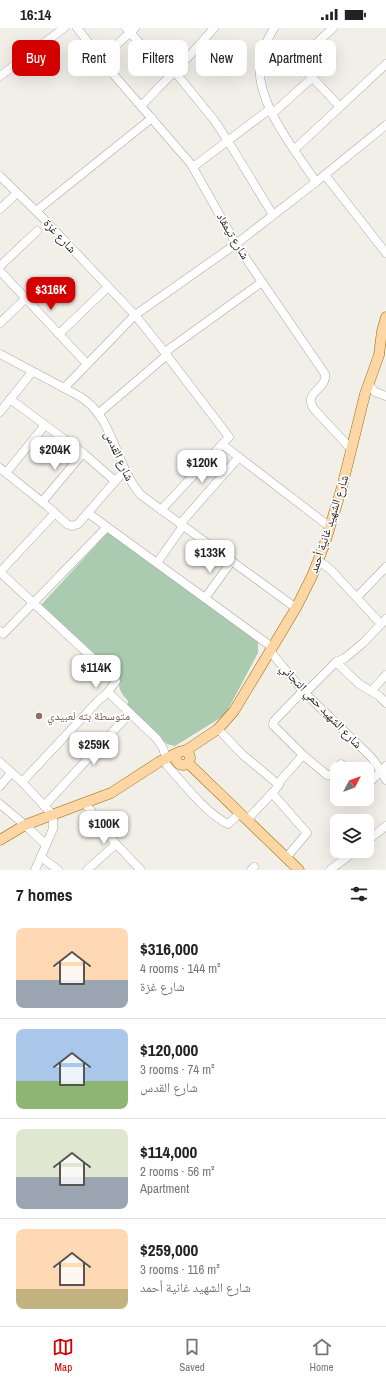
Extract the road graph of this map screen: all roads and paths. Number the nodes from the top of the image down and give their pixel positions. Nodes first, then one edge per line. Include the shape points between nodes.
1 (64, 28) edge
2 (77, 28) edge
3 (274, 28) edge
4 (332, 28) edge
5 (131, 29) edge
6 (210, 29) edge
7 (86, 40) edge
8 (120, 40) edge
9 (141, 40) edge
10 (188, 55) edge
11 (386, 64) edge
12 (0, 76) edge
13 (115, 76) edge
14 (170, 76) edge
15 (174, 76) edge
16 (312, 77) junction
17 (141, 106) junction
18 (340, 107) junction
19 (271, 112) junction
20 (152, 118) junction
21 (386, 125) edge
22 (228, 140) junction
23 (295, 149) junction
24 (193, 167) junction
25 (325, 175) junction
26 (0, 176) edge
27 (316, 182) junction
28 (17, 193) junction
29 (0, 209) edge
30 (36, 211) junction
31 (274, 215) junction
32 (37, 231) dead end
33 (236, 244) junction
34 (386, 252) edge
35 (0, 266) edge
36 (0, 271) edge
37 (262, 282) junction
38 (108, 287) junction
39 (26, 298) junction
40 (135, 315) junction
41 (386, 317) edge
42 (0, 324) edge
43 (59, 334) junction
44 (0, 354) edge
45 (166, 354) junction
46 (87, 364) junction
47 (32, 372) junction
48 (368, 384) junction
49 (64, 388) junction
50 (386, 396) edge
51 (10, 399) junction
52 (0, 412) edge
53 (98, 413) junction
54 (45, 425) junction
55 (223, 445) junction
56 (351, 449) junction
57 (83, 453) junction
58 (239, 457) junction
59 (3, 470) edge
60 (125, 470) junction
61 (115, 481) junction
62 (42, 502) junction
63 (161, 510) junction
64 (55, 513) junction
65 (88, 513) junction
66 (181, 525) junction
67 (107, 527) junction
68 (330, 527) junction
69 (232, 561) junction
70 (319, 561) junction
71 (157, 563) junction
72 (386, 567) edge
73 (0, 572) edge
74 (357, 597) junction
75 (205, 598) junction
76 (34, 603) junction
77 (296, 608) junction
78 (384, 622) edge
79 (0, 631) edge
80 (271, 649) junction
81 (336, 662) junction
82 (386, 676) edge
83 (371, 691) junction
84 (108, 692) junction
85 (304, 692) junction
86 (386, 703) edge
87 (130, 713) junction
88 (218, 729) junction
89 (303, 755) junction
90 (178, 757) junction
91 (0, 762) edge
92 (383, 769) edge
93 (11, 772) junction
94 (330, 775) edge
95 (374, 778) edge
96 (386, 780) edge
97 (22, 782) junction
98 (279, 785) junction
99 (0, 786) edge
100 (272, 793) junction
101 (85, 803) junction
102 (0, 804) edge
103 (44, 806) junction
104 (53, 815) junction
105 (244, 817) junction
106 (25, 824) junction
107 (386, 826) edge
108 (374, 835) edge
109 (0, 840) edge
110 (116, 844) junction
111 (46, 845) junction
112 (41, 857) junction
113 (286, 858) junction
114 (346, 858) edge
115 (35, 870) edge
116 (58, 870) edge
117 (88, 870) edge
118 (141, 870) edge
119 (299, 870) edge
120 (330, 870) edge

1 - 12 street
2 - 7 street, شارع تيمقاد
3 - 19 street via 264,48 260,68 262,87
4 - 16 street via 297,61
5 - 8 street
5 - 9 street
6 - 10 street
11 - 18 street
13 - 17 street, شارع تيمقاد
14 - 17 street
15 - 22 street via 214,120
16 - 18 street
16 - 19 street
17 - 20 street, شارع تيمقاد
18 - 23 street
19 - 22 street
19 - 23 street
20 - 24 street, شارع تيمقاد
20 - 30 street
21 - 25 street
22 - 24 street
22 - 31 street
23 - 27 street
24 - 33 street, شارع تيمقاد
25 - 27 street
25 - 34 street
26 - 28 street, شارع غزة
27 - 31 street
28 - 29 street
28 - 30 street, شارع غزة
30 - 38 street, شارع غزة
31 - 33 street
32 - 35 street
33 - 37 street, شارع تيمقاد
33 - 40 street
36 - 39 street
37 - 45 street
37 - 56 street, شارع تيمقاد via 325,374 326,378 312,396 312,407
38 - 40 street, شارع غزة
38 - 43 street
39 - 42 street
39 - 43 street
40 - 45 street, شارع غزة
40 - 46 street
41 - 48 main road, شارع الشهيد غانية أحمد via 379,355
43 - 46 street
44 - 47 street, شارع القدس
45 - 53 street
45 - 55 street, شارع غزة via 229,437
46 - 49 street
47 - 49 street, شارع القدس
47 - 51 street
48 - 50 street via 375,392
48 - 56 main road, شارع الشهيد غانية أحمد
49 - 53 street, شارع القدس via 85,399
51 - 52 street
51 - 54 street
53 - 60 street, شارع القدس
54 - 57 street
54 - 59 street
55 - 58 street
55 - 63 street
56 - 68 main road, شارع الشهيد غانية أحمد
57 - 61 street
57 - 62 street
58 - 66 street
58 - 68 street
59 - 62 street
60 - 61 street
60 - 63 street, شارع القدس via 136,490
61 - 65 street
62 - 64 street
63 - 66 street, شارع القدس
64 - 65 street via 72,526 78,524
64 - 73 street
65 - 67 street, شارع الشهيد حمي التجاني
66 - 69 street, شارع القدس
66 - 71 street
67 - 71 street, شارع الشهيد حمي التجاني
67 - 76 street
68 - 70 main road, شارع الشهيد غانية أحمد
69 - 75 street
69 - 77 street, شارع القدس
70 - 74 street via 332,570
70 - 77 main road, شارع الشهيد غانية أحمد
71 - 75 street, شارع الشهيد حمي التجاني
72 - 74 street
73 - 76 street
74 - 78 street
75 - 80 street, شارع الشهيد حمي التجاني
76 - 79 street via 4,634
76 - 84 street via 113,677 116,681
77 - 80 main road, شارع الشهيد غانية أحمد
78 - 81 street via 353,651
80 - 85 street, شارع الشهيد حمي التجاني
80 - 88 main road, شارع الشهيد غانية أحمد via 234,711
81 - 83 street via 359,684
81 - 85 street
82 - 83 street
83 - 86 street
84 - 87 street
84 - 97 street
85 - 89 street via 273,725
85 - 92 street, شارع الشهيد حمي التجاني
87 - 90 street via 163,748
87 - 103 street
88 - 90 main road, شارع الشهيد غانية أحمد
88 - 98 street via 243,755
89 - 94 street
89 - 98 street
90 - 101 main road via 102,797
90 - 105 main road
90 - 105 street via 206,808 228,824
91 - 93 street
92 - 95 street
92 - 96 street, شارع الشهيد حمي التجاني
93 - 97 street
93 - 99 street
97 - 103 street
98 - 100 street
100 - 105 street
100 - 113 street via 308,833
101 - 104 main road
101 - 110 street
102 - 106 street
103 - 104 street
104 - 106 main road
104 - 111 street via 53,829
105 - 113 main road
106 - 109 main road
106 - 111 street
107 - 108 street
110 - 117 street
110 - 118 street
111 - 112 street
112 - 115 street
112 - 116 street
113 - 119 main road
114 - 120 street

